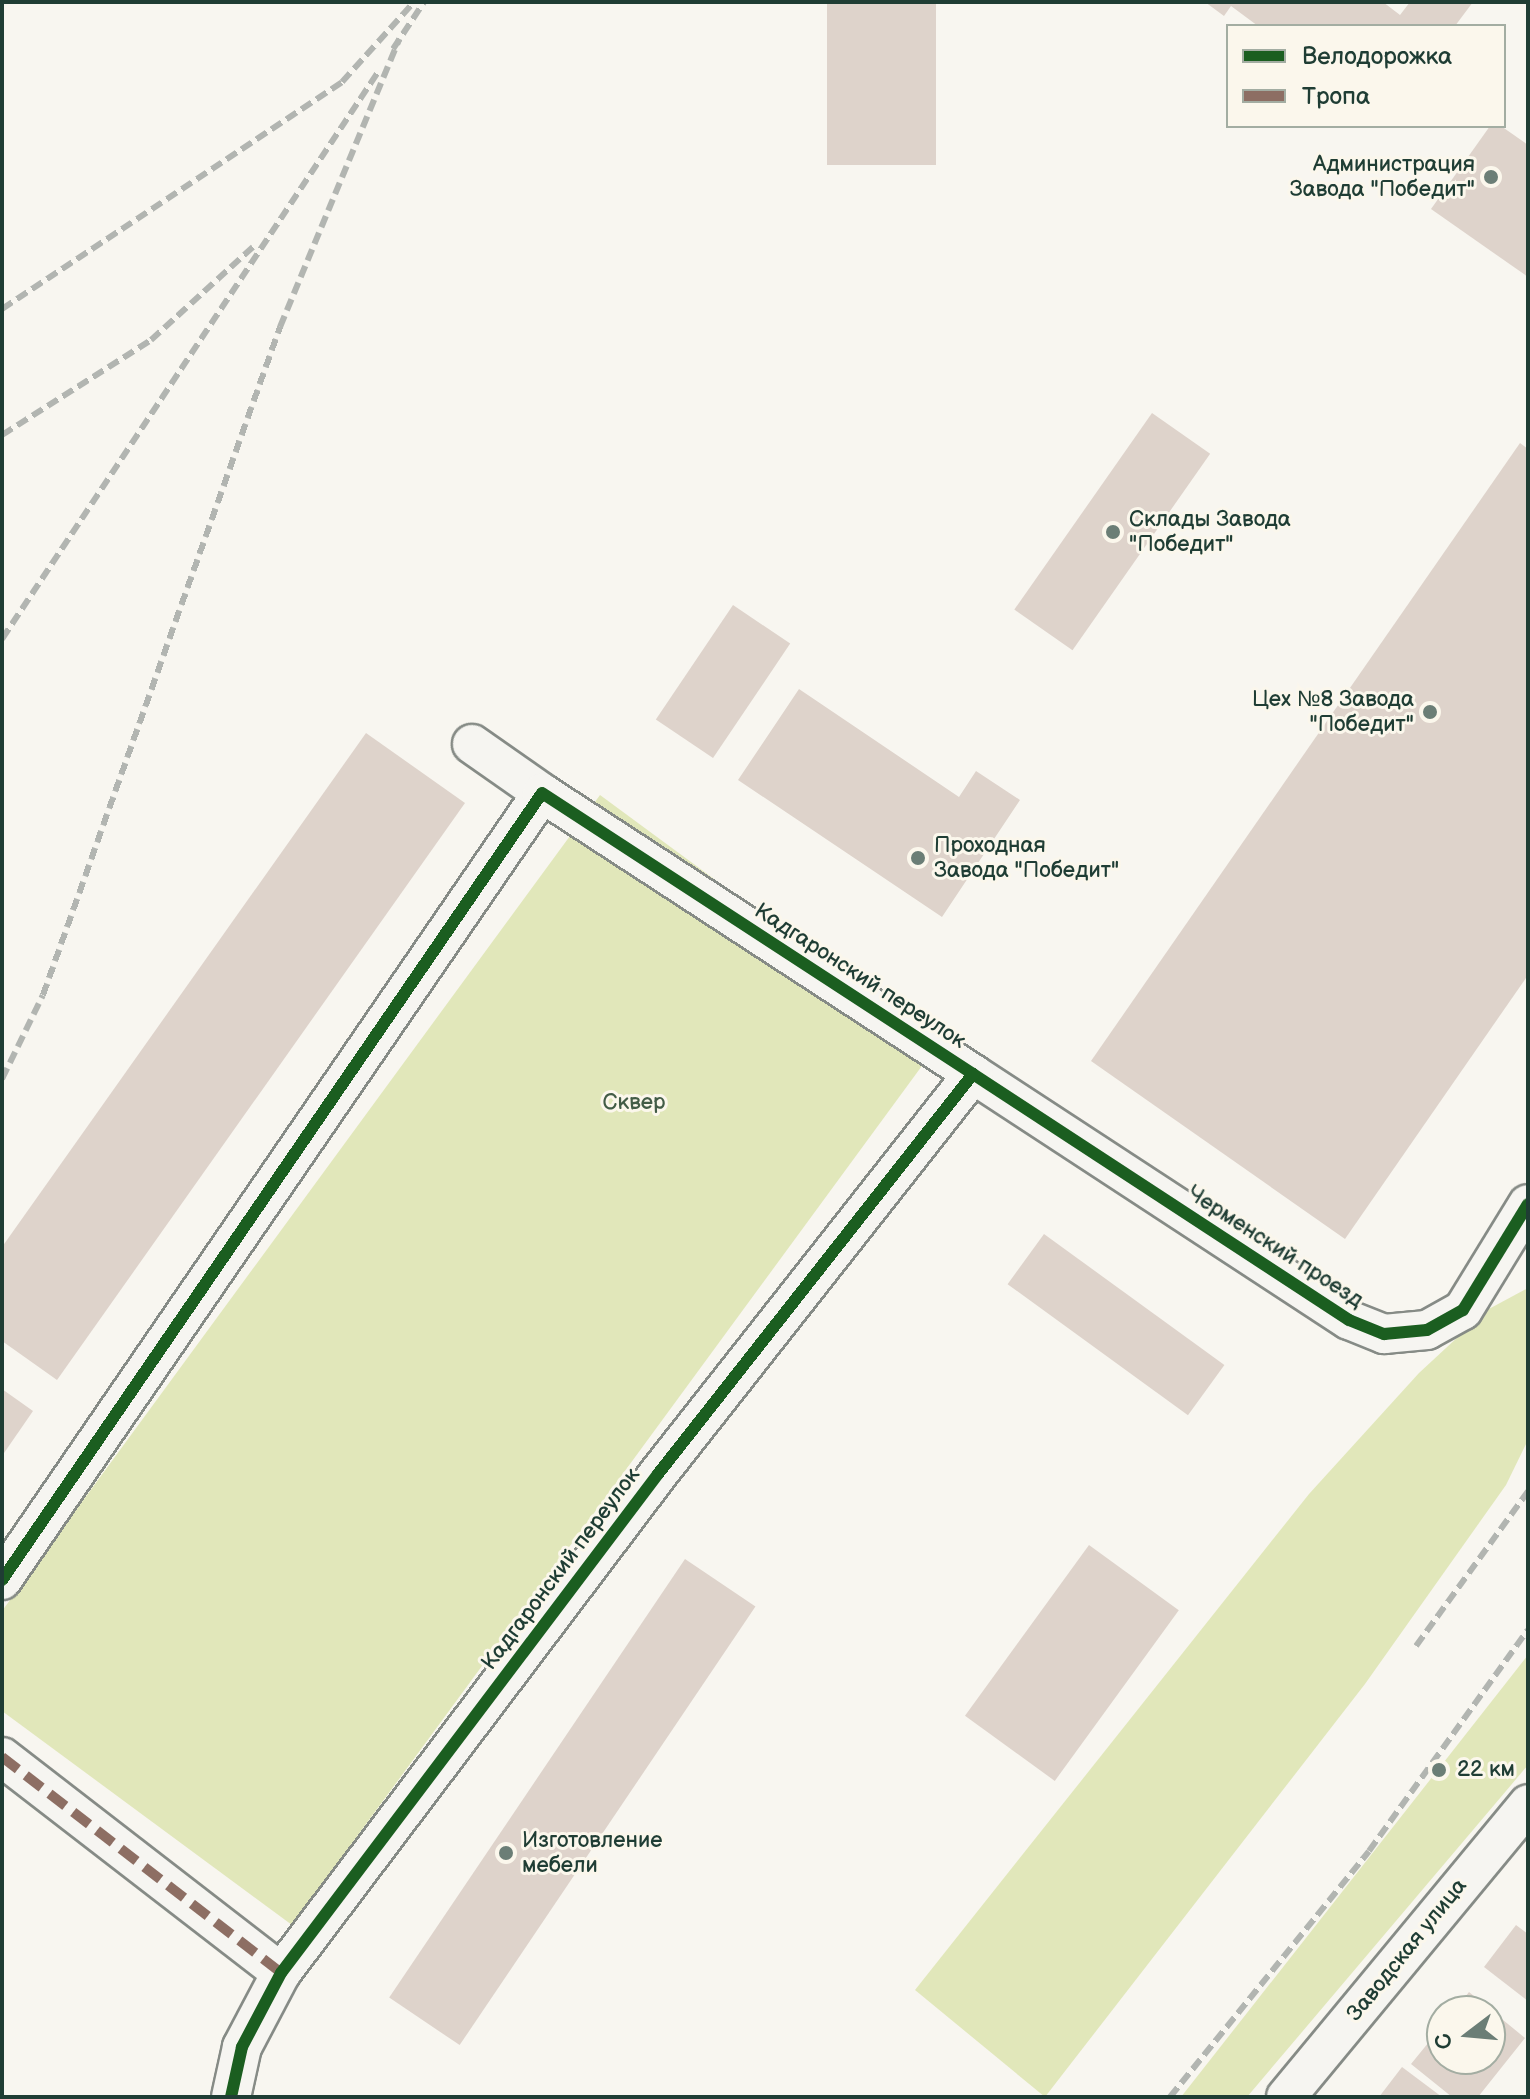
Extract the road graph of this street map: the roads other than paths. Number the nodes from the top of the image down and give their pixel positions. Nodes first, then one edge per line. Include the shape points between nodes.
1 (472, 744) dead end
2 (542, 793) junction
3 (973, 1074) junction
4 (1528, 1204) edge
5 (2, 1580) edge
6 (2, 1757) edge
7 (1528, 1804) edge
8 (281, 1973) junction
9 (231, 2097) edge
10 (1286, 2097) edge

1 - 2 street, Кадгаронский переулок
2 - 3 street, Кадгаронский переулок
2 - 5 street
3 - 4 street, Черменский проезд via 1349,1320 1384,1334 1427,1330 1463,1310
3 - 8 street, Кадгаронский переулок via 658,1474
6 - 8 street
7 - 10 street, Заводская улица
8 - 9 street, Кадгаронский переулок via 242,2047

